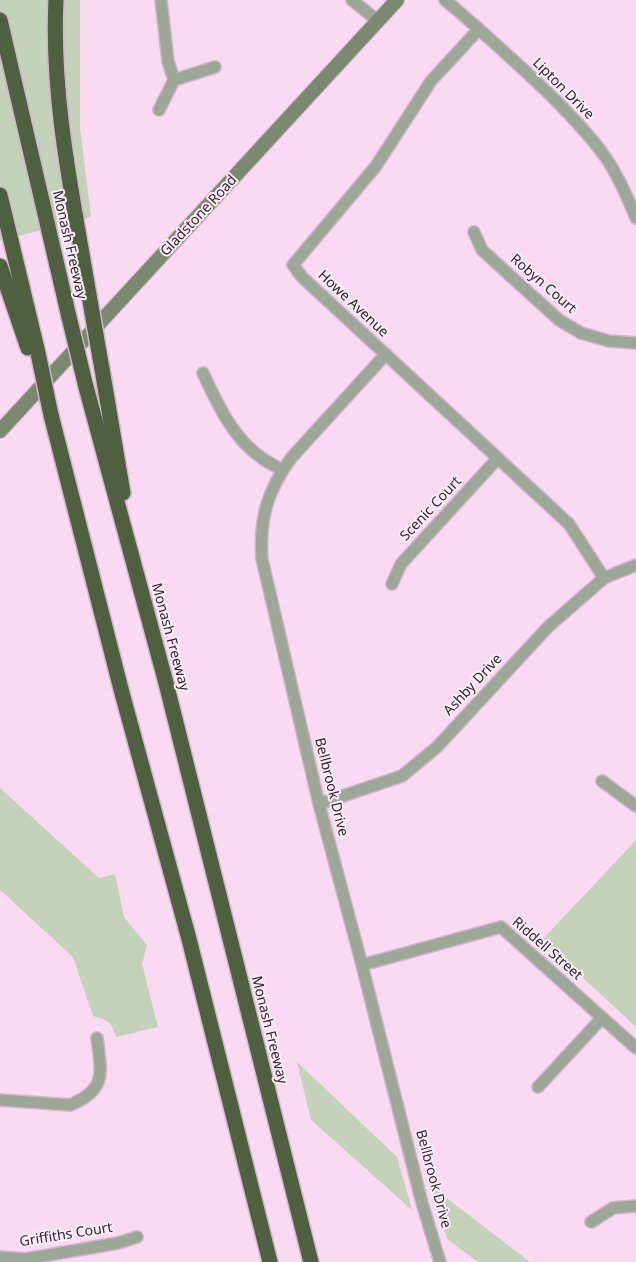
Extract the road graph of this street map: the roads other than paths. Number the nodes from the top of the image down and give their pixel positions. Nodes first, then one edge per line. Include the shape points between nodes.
1 (56, 0) edge
2 (161, 0) edge
3 (352, 0) edge
4 (397, 0) edge
5 (445, 0) edge
6 (0, 20) edge
7 (378, 21) junction
8 (479, 29) junction
9 (216, 66) dead end
10 (174, 80) junction
11 (159, 110) dead end
12 (0, 195) edge
13 (636, 218) edge
14 (474, 232) dead end
15 (0, 266) edge
16 (636, 343) edge
17 (386, 354) junction
18 (34, 355) junction
19 (203, 373) dead end
20 (0, 431) edge
21 (498, 458) junction
22 (282, 470) junction
23 (636, 565) edge
24 (134, 566) junction
25 (604, 578) junction
26 (392, 584) dead end
27 (602, 781) dead end
28 (319, 804) junction
29 (636, 806) edge
30 (362, 965) junction
31 (602, 1018) junction
32 (97, 1038) dead end
33 (636, 1048) edge
34 (538, 1087) dead end
35 (0, 1100) edge
36 (636, 1206) edge
37 (591, 1222) dead end
38 (137, 1237) dead end
39 (0, 1257) edge
40 (270, 1262) edge
41 (311, 1262) edge
42 (440, 1262) edge

1 - 24 highway, bridge via 56,64 61,125
2 - 10 street via 168,61
3 - 7 street
4 - 7 main road, Gladstone Road
5 - 8 street, Lipton Drive
6 - 24 highway, Monash Freeway, bridge via 86,387
7 - 20 main road, Gladstone Road
8 - 13 street, Lipton Drive via 583,128 621,182
8 - 17 street, Howe Avenue via 431,81 376,166 293,265
9 - 10 street
10 - 11 street
12 - 18 highway
14 - 16 street, Robyn Court via 482,250 558,320 581,333 609,341
15 - 18 highway
17 - 21 street, Howe Avenue
17 - 22 street, Bellbrook Drive
18 - 40 highway, bridge via 189,939
19 - 22 street via 220,409 238,436 261,458
21 - 25 street, Howe Avenue via 569,524
21 - 26 street, Scenic Court via 400,564
22 - 28 street, Bellbrook Drive via 268,499 262,523 262,558
23 - 25 street, Ashby Drive
24 - 41 highway, Monash Freeway
25 - 28 street, Ashby Drive via 548,627 437,747 402,776
27 - 29 street
28 - 30 street, Bellbrook Drive
30 - 31 street, Riddell Street via 501,926
30 - 42 street, Bellbrook Drive
31 - 33 street, Riddell Street
31 - 34 street
32 - 35 street via 101,1072 90,1094 80,1101 70,1105
36 - 37 street via 614,1208
38 - 39 street, Griffiths Court via 26,1259

